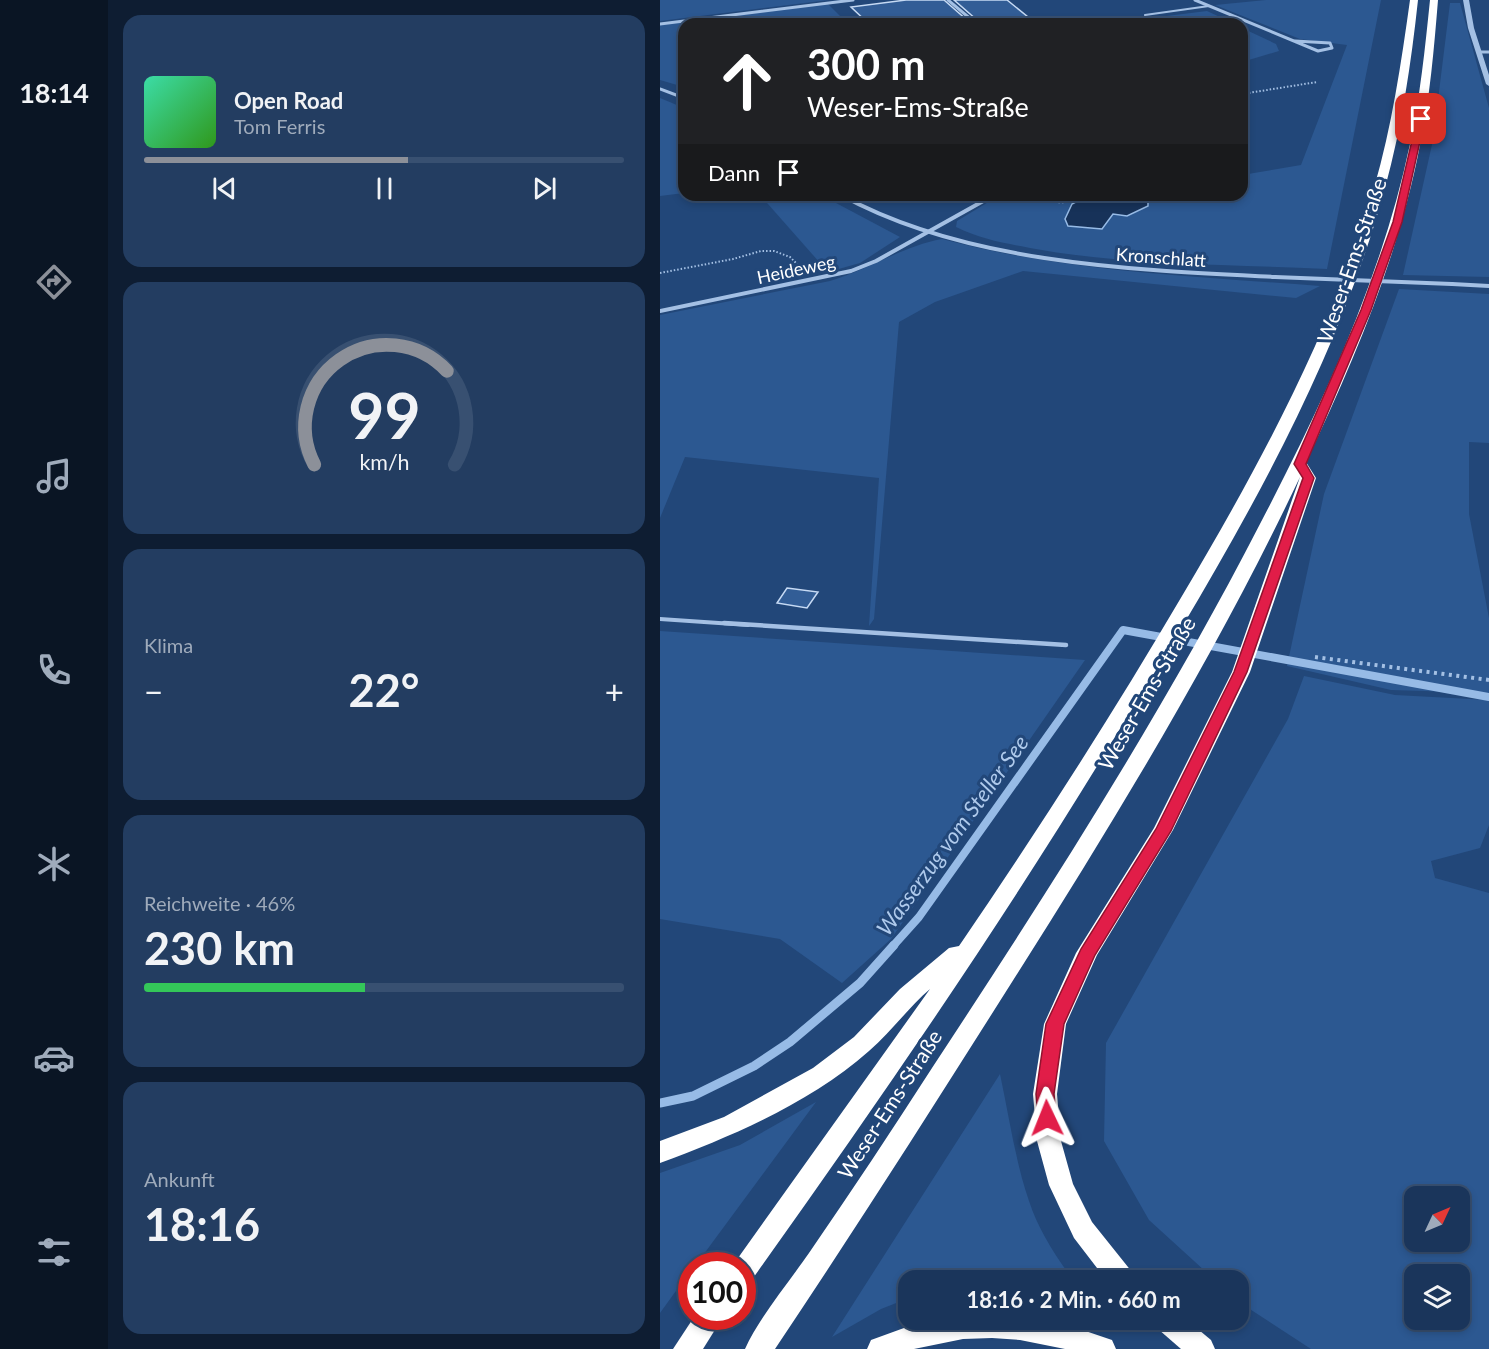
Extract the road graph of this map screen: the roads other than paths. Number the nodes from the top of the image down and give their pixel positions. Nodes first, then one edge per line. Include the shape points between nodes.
1 (853, 0) edge
2 (948, 0) edge
3 (1196, 0) edge
4 (1414, 0) edge
5 (1434, 0) edge
6 (1466, 0) edge
7 (1209, 6) junction
8 (1145, 15) dead end
9 (708, 18) edge
10 (969, 18) edge
11 (1238, 18) edge
12 (678, 22) edge
13 (1248, 22) edge
14 (660, 24) edge
15 (1295, 41) junction
16 (1478, 52) junction
17 (1489, 52) edge
18 (1489, 84) edge
19 (660, 89) edge
20 (678, 96) edge
21 (854, 201) edge
22 (984, 201) edge
23 (931, 232) junction
24 (1489, 286) edge
25 (660, 311) edge
26 (1300, 464) junction
27 (660, 619) edge
28 (1066, 645) dead end
29 (975, 939) junction
30 (660, 1152) edge
31 (756, 1254) edge
32 (1114, 1270) edge
33 (701, 1330) edge
34 (1179, 1330) edge
35 (687, 1349) edge
36 (759, 1349) edge
37 (881, 1349) edge
38 (1102, 1349) edge
39 (1202, 1349) edge

1 - 9 street
2 - 10 street
3 - 7 street
4 - 29 highway, Weser-Ems-Straße via 1397,117 1365,235 1290,412 1220,546 1158,652 1064,806
5 - 26 highway, Weser-Ems-Straße via 1421,119 1397,222 1366,310
6 - 16 street
7 - 8 lane
7 - 11 street
12 - 14 street
13 - 15 street
15 - 15 street via 1330,43 1332,48 1318,51
16 - 17 street
16 - 18 street
19 - 20 street
21 - 23 street, Kronschlatt
22 - 23 street, Heideweg
23 - 24 street, Kronschlatt, bridge via 1094,265 1275,278
23 - 25 street, Heideweg via 851,271
26 - 32 highway via 1308,478 1241,672 1163,831 1087,953 1055,1024 1045,1094 1049,1141 1061,1185 1083,1230
26 - 36 highway, Weser-Ems-Straße via 1197,662 1054,900
27 - 28 lane
29 - 30 highway via 908,995 862,1044 821,1075 733,1125
29 - 31 highway, Weser-Ems-Straße
33 - 35 highway
34 - 39 highway
37 - 38 highway via 955,1327 995,1325 1034,1328

